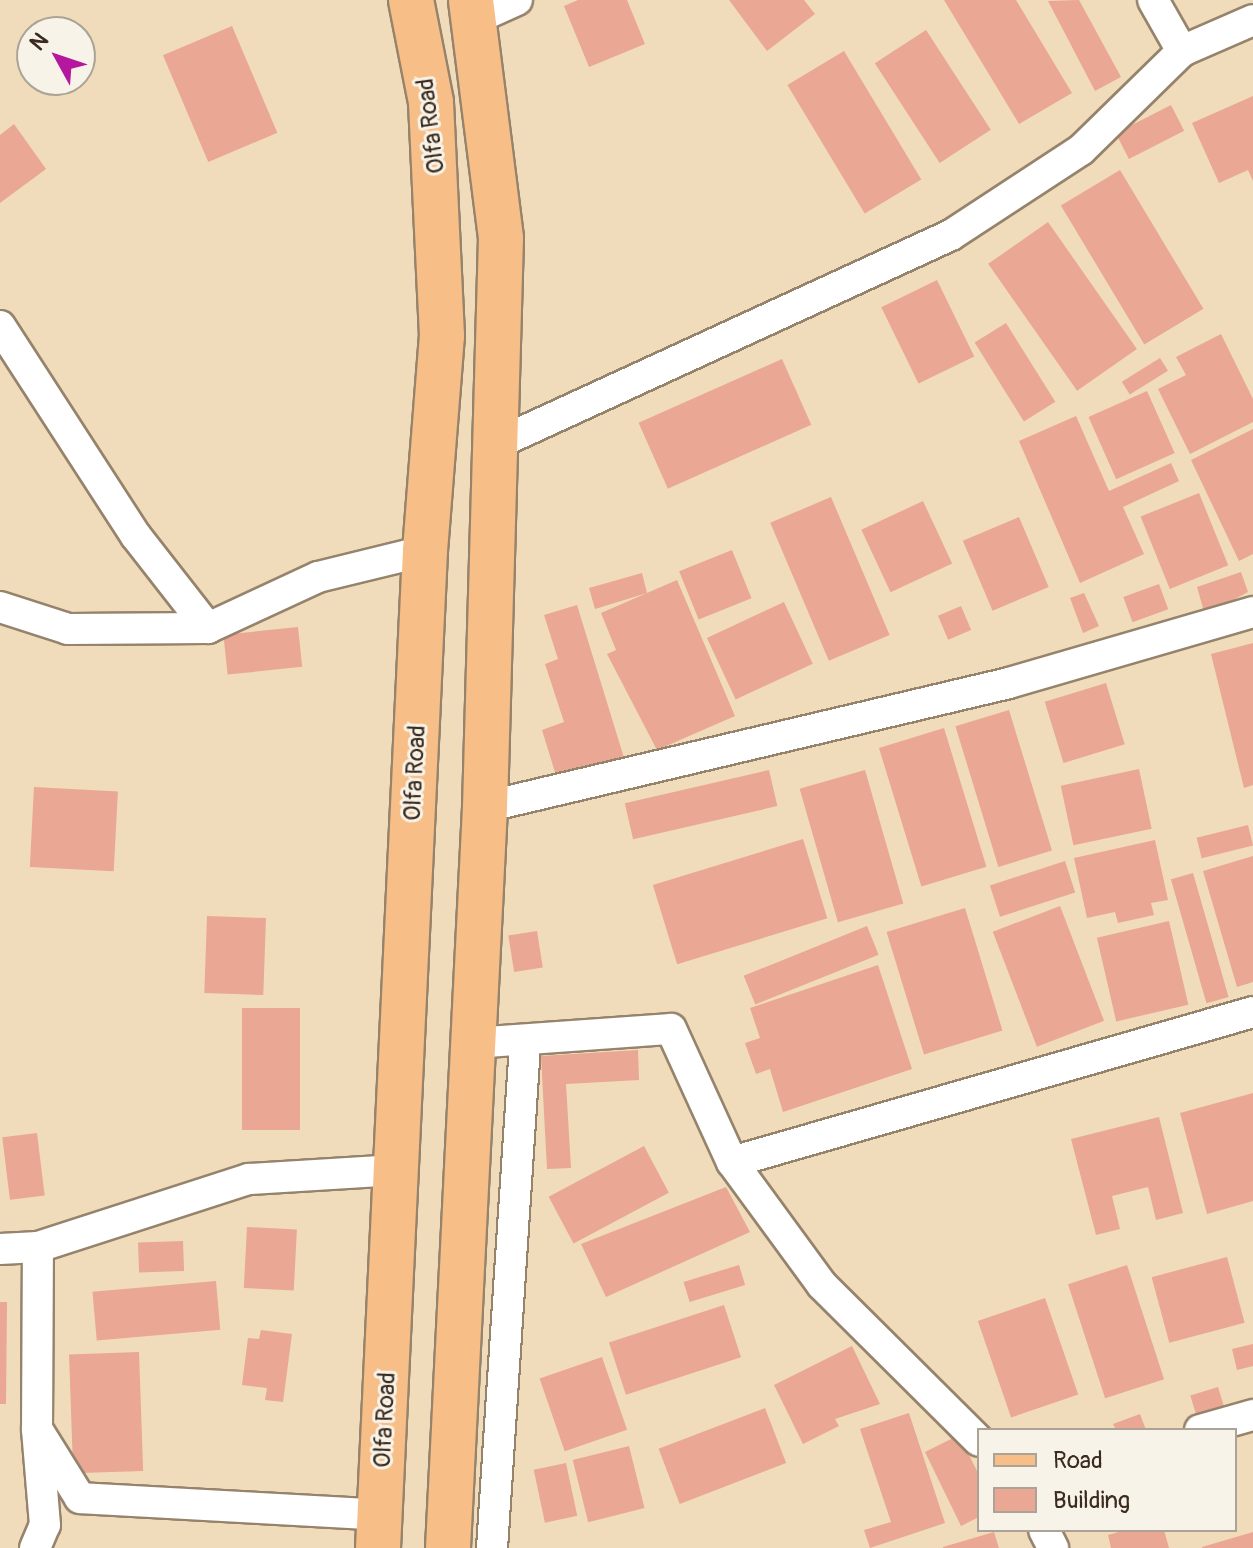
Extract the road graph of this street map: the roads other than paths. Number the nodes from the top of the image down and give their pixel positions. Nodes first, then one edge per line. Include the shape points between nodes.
1 (411, 0) edge
2 (517, 0) edge
3 (1153, 0) edge
4 (473, 10) edge
5 (1253, 20) edge
6 (1182, 51) junction
7 (0, 326) edge
8 (494, 445) junction
9 (425, 551) junction
10 (0, 607) edge
11 (1253, 612) edge
12 (208, 628) junction
13 (485, 807) junction
14 (1253, 1012) edge
15 (474, 1043) junction
16 (525, 1044) junction
17 (732, 1162) junction
18 (398, 1170) junction
19 (38, 1247) junction
20 (0, 1249) edge
21 (1253, 1415) edge
22 (1207, 1428) edge
23 (37, 1429) junction
24 (977, 1439) edge
25 (379, 1532) edge
26 (35, 1548) edge
27 (448, 1548) edge
28 (492, 1548) edge

1 - 9 main road, Olfa Road via 441,212 442,336
2 - 4 street
3 - 6 street
4 - 8 main road via 501,238
5 - 6 street
6 - 8 street via 1081,150 951,235
7 - 12 street via 136,536
8 - 13 main road
9 - 12 street via 318,577
9 - 18 main road, Olfa Road
10 - 12 street via 68,629
11 - 13 street via 1009,683
13 - 15 main road
14 - 17 street
15 - 16 street
15 - 27 main road
16 - 17 street via 671,1029
16 - 28 street
17 - 24 street via 822,1285
18 - 19 street via 249,1179
18 - 25 main road, Olfa Road
19 - 20 street
19 - 23 street
21 - 22 street
23 - 25 street via 80,1498
23 - 26 street via 45,1525

